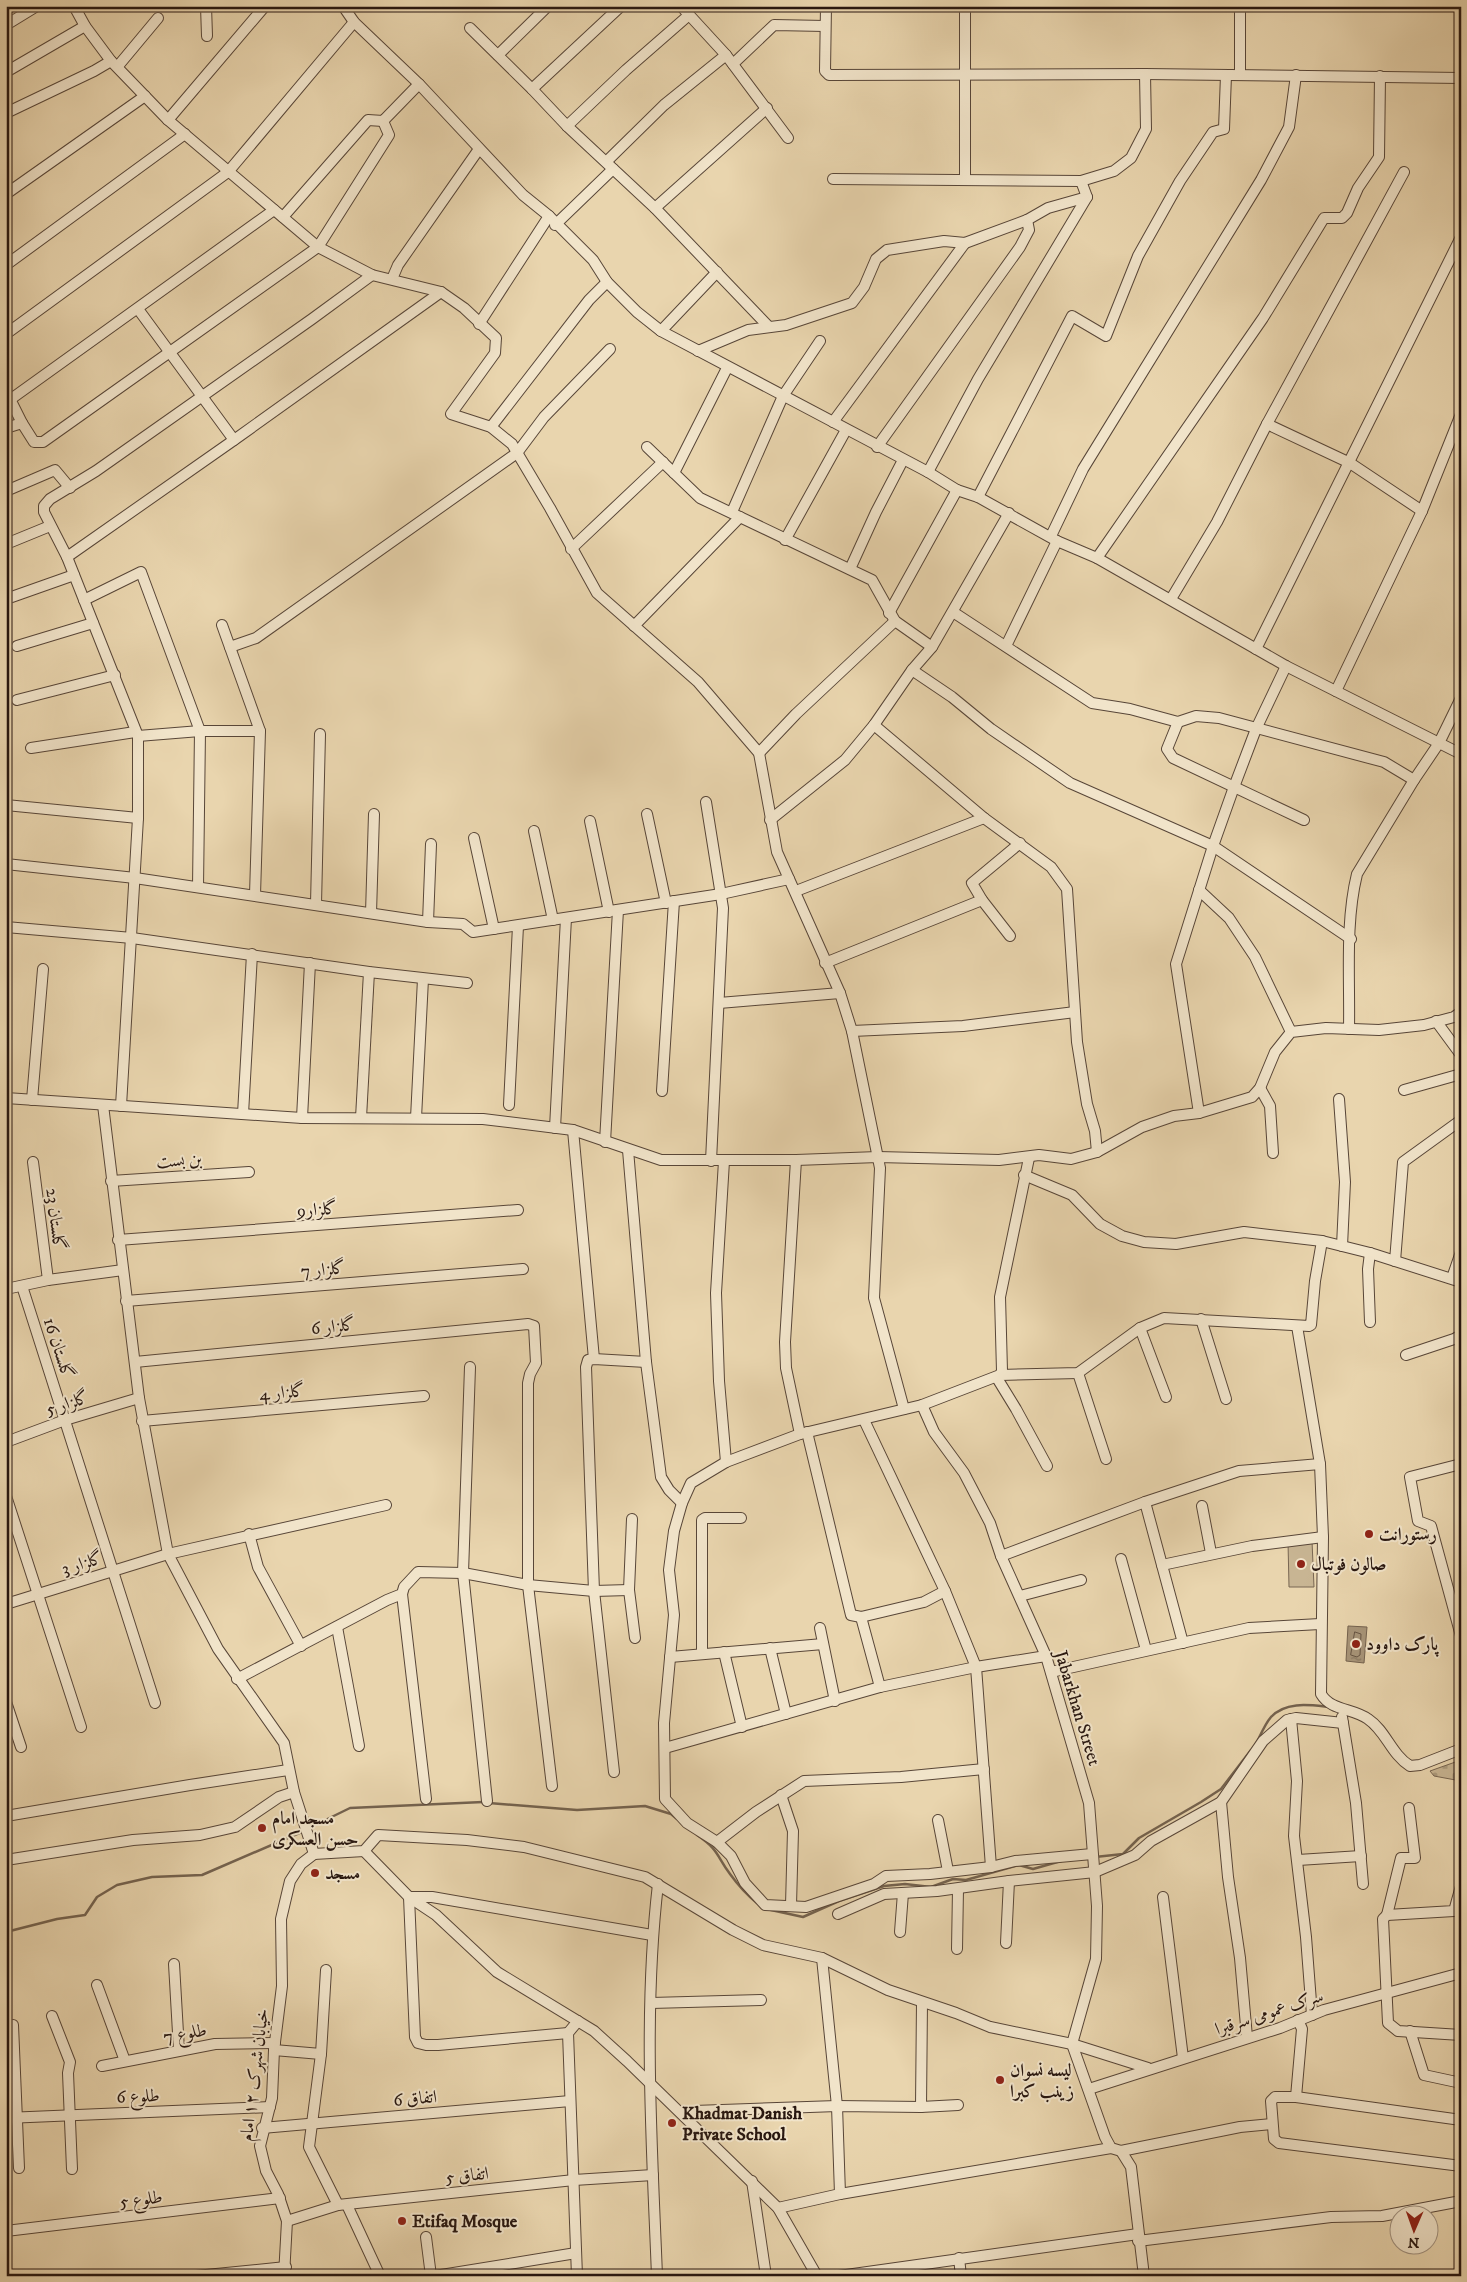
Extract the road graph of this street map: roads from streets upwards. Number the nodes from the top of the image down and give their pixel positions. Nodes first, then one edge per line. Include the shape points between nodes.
1 (37, 6) edge
2 (74, 6) edge
3 (206, 6) edge
4 (265, 6) edge
5 (343, 6) edge
6 (548, 6) edge
7 (620, 6) edge
8 (681, 6) edge
9 (826, 6) edge
10 (965, 6) edge
11 (1240, 6) edge
12 (689, 15) junction
13 (158, 18) dead end
14 (354, 22) junction
15 (6, 25) edge
16 (85, 26) junction
17 (826, 26) junction
18 (470, 28) dead end
19 (207, 36) dead end
20 (498, 55) junction
21 (726, 55) junction
22 (114, 64) junction
23 (733, 64) junction
24 (6, 72) edge
25 (966, 73) junction
26 (1145, 74) junction
27 (1226, 75) junction
28 (1240, 75) junction
29 (1296, 75) junction
30 (1380, 76) junction
31 (1461, 78) edge
32 (419, 84) junction
33 (532, 89) junction
34 (145, 96) junction
35 (767, 108) junction
36 (6, 113) edge
37 (168, 120) junction
38 (383, 121) junction
39 (567, 126) junction
40 (185, 134) junction
41 (788, 138) dead end
42 (479, 149) junction
43 (610, 165) junction
44 (228, 172) junction
45 (1404, 172) dead end
46 (833, 179) dead end
47 (965, 180) junction
48 (1082, 181) junction
49 (6, 194) edge
50 (1087, 197) junction
51 (655, 208) junction
52 (274, 210) junction
53 (283, 218) junction
54 (1027, 220) junction
55 (552, 221) junction
56 (1461, 237) edge
57 (964, 243) junction
58 (318, 247) junction
59 (6, 265) edge
60 (717, 272) junction
61 (372, 275) junction
62 (392, 279) junction
63 (607, 282) junction
64 (441, 292) junction
65 (138, 309) junction
66 (479, 324) junction
67 (769, 327) junction
68 (661, 331) junction
69 (6, 334) edge
70 (820, 341) dead end
71 (610, 350) dead end
72 (698, 351) junction
73 (170, 352) junction
74 (727, 368) junction
75 (9, 395) edge
76 (202, 396) junction
77 (783, 396) junction
78 (1461, 414) edge
79 (833, 422) junction
80 (22, 423) junction
81 (1266, 424) junction
82 (491, 427) junction
83 (6, 428) edge
84 (846, 430) junction
85 (234, 440) junction
86 (877, 446) junction
87 (647, 447) dead end
88 (517, 453) junction
89 (903, 460) junction
90 (663, 462) junction
91 (1350, 463) junction
92 (928, 472) junction
93 (674, 473) junction
94 (70, 488) junction
95 (958, 490) junction
96 (6, 491) edge
97 (978, 497) junction
98 (1422, 511) junction
99 (1009, 513) junction
100 (736, 515) junction
101 (50, 526) junction
102 (1054, 539) junction
103 (785, 540) junction
104 (6, 544) edge
105 (571, 549) junction
106 (67, 557) junction
107 (1097, 558) junction
108 (850, 569) junction
109 (74, 575) junction
110 (6, 599) edge
111 (84, 600) junction
112 (1171, 600) junction
113 (953, 612) junction
114 (892, 617) junction
115 (93, 623) junction
116 (222, 625) dead end
117 (634, 626) junction
118 (17, 646) dead end
119 (1006, 646) junction
120 (230, 647) junction
121 (932, 647) junction
122 (1256, 649) junction
123 (1286, 666) junction
124 (912, 670) junction
125 (115, 675) junction
126 (1336, 691) junction
127 (1461, 698) edge
128 (17, 700) dead end
129 (1178, 722) junction
130 (874, 725) junction
131 (1256, 728) junction
132 (200, 731) junction
133 (260, 731) junction
134 (136, 734) junction
135 (320, 734) dead end
136 (1439, 743) junction
137 (32, 748) dead end
138 (759, 753) junction
139 (1461, 754) edge
140 (1414, 780) junction
141 (1234, 787) junction
142 (706, 802) dead end
143 (6, 804) edge
144 (374, 814) dead end
145 (648, 814) dead end
146 (138, 818) junction
147 (984, 818) junction
148 (770, 820) junction
149 (1304, 820) dead end
150 (590, 821) dead end
151 (534, 831) dead end
152 (474, 838) dead end
153 (1020, 842) junction
154 (431, 844) dead end
155 (1212, 846) junction
156 (6, 864) edge
157 (135, 878) junction
158 (789, 879) junction
159 (198, 887) junction
160 (1199, 890) junction
161 (796, 891) junction
162 (721, 894) junction
163 (255, 896) junction
164 (982, 900) junction
165 (670, 902) junction
166 (316, 904) junction
167 (613, 911) junction
168 (372, 913) junction
169 (566, 918) junction
170 (554, 920) junction
171 (428, 922) junction
172 (518, 926) junction
173 (6, 927) edge
174 (494, 929) junction
175 (1010, 936) dead end
176 (132, 938) junction
177 (1351, 939) junction
178 (252, 954) junction
179 (310, 963) junction
180 (826, 963) junction
181 (43, 969) dead end
182 (369, 972) junction
183 (423, 979) junction
184 (467, 983) dead end
185 (840, 993) junction
186 (719, 1003) junction
187 (1075, 1012) junction
188 (1461, 1012) edge
189 (1436, 1021) junction
190 (1349, 1029) junction
191 (852, 1031) junction
192 (1291, 1032) junction
193 (1461, 1055) edge
194 (1461, 1074) edge
195 (1260, 1088) junction
196 (1404, 1090) dead end
197 (662, 1091) dead end
198 (6, 1098) edge
199 (1339, 1099) dead end
200 (32, 1100) junction
201 (103, 1105) junction
202 (509, 1105) dead end
203 (121, 1106) junction
204 (1199, 1113) junction
205 (243, 1114) junction
206 (302, 1118) junction
207 (361, 1118) junction
208 (416, 1118) junction
209 (1461, 1120) edge
210 (555, 1128) junction
211 (574, 1130) junction
212 (605, 1142) junction
213 (628, 1150) junction
214 (1097, 1152) junction
215 (1273, 1153) dead end
216 (878, 1156) junction
217 (1029, 1158) junction
218 (711, 1160) junction
219 (796, 1160) junction
220 (724, 1161) junction
221 (33, 1162) dead end
222 (249, 1172) dead end
223 (1024, 1175) junction
224 (112, 1181) junction
225 (518, 1210) dead end
226 (118, 1240) junction
227 (1322, 1241) junction
228 (1342, 1246) junction
229 (1370, 1252) junction
230 (1461, 1252) edge
231 (1394, 1261) junction
232 (523, 1269) dead end
233 (123, 1270) junction
234 (48, 1280) junction
235 (1456, 1280) edge
236 (22, 1286) junction
237 (6, 1288) edge
238 (126, 1301) junction
239 (1201, 1319) junction
240 (1370, 1322) dead end
241 (1297, 1326) junction
242 (1140, 1328) junction
243 (1461, 1335) edge
244 (1406, 1355) dead end
245 (594, 1359) junction
246 (135, 1362) junction
247 (646, 1362) junction
248 (470, 1367) dead end
249 (1078, 1373) junction
250 (999, 1377) junction
251 (424, 1396) dead end
252 (139, 1398) junction
253 (1166, 1398) dead end
254 (1226, 1399) dead end
255 (922, 1405) junction
256 (904, 1409) junction
257 (65, 1420) junction
258 (864, 1420) junction
259 (142, 1421) junction
260 (803, 1433) junction
261 (6, 1442) edge
262 (1106, 1459) dead end
263 (726, 1462) junction
264 (1320, 1464) junction
265 (1461, 1464) edge
266 (1047, 1466) dead end
267 (6, 1496) edge
268 (682, 1502) junction
269 (1145, 1502) junction
270 (386, 1505) dead end
271 (1202, 1506) dead end
272 (742, 1518) dead end
273 (632, 1519) dead end
274 (249, 1534) junction
275 (1323, 1537) junction
276 (1212, 1553) junction
277 (168, 1554) junction
278 (1001, 1556) junction
279 (1121, 1559) dead end
280 (1162, 1565) junction
281 (112, 1570) junction
282 (463, 1573) junction
283 (1080, 1580) dead end
284 (528, 1585) junction
285 (629, 1590) junction
286 (594, 1591) junction
287 (945, 1591) junction
288 (37, 1594) junction
289 (402, 1594) junction
290 (1020, 1596) junction
291 (6, 1604) edge
292 (861, 1617) junction
293 (1320, 1624) junction
294 (338, 1627) junction
295 (820, 1628) dead end
296 (1461, 1636) edge
297 (635, 1638) dead end
298 (1183, 1643) junction
299 (823, 1644) junction
300 (301, 1646) junction
301 (770, 1648) junction
302 (1146, 1650) junction
303 (724, 1652) junction
304 (702, 1654) junction
305 (1046, 1656) junction
306 (670, 1657) junction
307 (976, 1667) junction
308 (1051, 1672) junction
309 (237, 1679) junction
310 (880, 1687) junction
311 (835, 1701) junction
312 (6, 1702) edge
313 (155, 1704) dead end
314 (1341, 1708) junction
315 (786, 1714) junction
316 (1292, 1718) junction
317 (1343, 1723) junction
318 (81, 1727) dead end
319 (742, 1727) junction
320 (359, 1746) dead end
321 (21, 1747) dead end
322 (664, 1748) junction
323 (1461, 1749) edge
324 (984, 1769) junction
325 (288, 1770) junction
326 (614, 1772) dead end
327 (552, 1786) dead end
328 (294, 1792) junction
329 (781, 1795) junction
330 (426, 1799) dead end
331 (487, 1801) dead end
332 (1221, 1802) junction
333 (1409, 1808) dead end
334 (6, 1816) edge
335 (938, 1820) dead end
336 (717, 1842) junction
337 (364, 1851) junction
338 (314, 1854) junction
339 (1092, 1854) junction
340 (1361, 1856) junction
341 (6, 1860) edge
342 (1298, 1860) junction
343 (991, 1867) junction
344 (948, 1871) junction
345 (1095, 1872) junction
346 (1009, 1880) junction
347 (658, 1884) junction
348 (1363, 1884) dead end
349 (1461, 1886) edge
350 (958, 1889) junction
351 (902, 1892) junction
352 (410, 1897) junction
353 (1163, 1897) dead end
354 (791, 1906) junction
355 (838, 1914) dead end
356 (1386, 1915) junction
357 (900, 1932) dead end
358 (652, 1935) junction
359 (1006, 1943) dead end
360 (957, 1949) dead end
361 (822, 1958) junction
362 (174, 1964) dead end
363 (326, 1970) dead end
364 (1461, 1973) edge
365 (97, 1984) dead end
366 (1386, 1994) junction
367 (761, 2000) dead end
368 (922, 2002) junction
369 (651, 2003) junction
370 (1312, 2014) junction
371 (52, 2016) dead end
372 (1298, 2020) junction
373 (578, 2021) junction
374 (14, 2025) dead end
375 (1410, 2031) junction
376 (568, 2033) junction
377 (1461, 2035) edge
378 (1247, 2037) junction
379 (1072, 2044) junction
380 (275, 2046) junction
381 (179, 2050) junction
382 (321, 2054) junction
383 (1183, 2058) junction
384 (125, 2061) junction
385 (102, 2066) dead end
386 (1148, 2068) junction
387 (1461, 2083) edge
388 (650, 2084) junction
389 (1089, 2089) junction
390 (1296, 2096) junction
391 (570, 2101) junction
392 (958, 2105) dead end
393 (836, 2106) junction
394 (270, 2107) junction
395 (921, 2107) junction
396 (70, 2114) junction
397 (683, 2114) junction
398 (18, 2117) junction
399 (6, 2118) edge
400 (1461, 2120) edge
401 (311, 2124) junction
402 (1272, 2124) junction
403 (262, 2128) junction
404 (1116, 2149) junction
405 (1461, 2166) edge
406 (19, 2168) dead end
407 (72, 2169) dead end
408 (653, 2176) junction
409 (574, 2180) junction
410 (752, 2181) junction
411 (840, 2194) junction
412 (280, 2198) junction
413 (1461, 2201) edge
414 (343, 2205) junction
415 (778, 2208) junction
416 (287, 2221) junction
417 (6, 2231) edge
418 (426, 2237) dead end
419 (1138, 2237) junction
420 (576, 2253) junction
421 (959, 2258) junction
422 (285, 2271) edge
423 (196, 2276) edge
424 (380, 2276) edge
425 (398, 2276) edge
426 (420, 2276) edge
427 (433, 2276) edge
428 (577, 2276) edge
429 (657, 2276) edge
430 (766, 2276) edge
431 (817, 2276) edge
432 (839, 2276) edge
433 (961, 2276) edge
434 (1144, 2276) edge

1 - 15 street
2 - 16 street
3 - 19 street
4 - 37 street
5 - 14 street
6 - 20 street
7 - 33 street
8 - 12 street
9 - 17 street
10 - 25 street
11 - 28 street
12 - 21 street
12 - 39 street
13 - 22 street
14 - 32 street
14 - 44 street
16 - 22 street
16 - 24 street
17 - 23 street via 774,25
17 - 25 street via 826,74
18 - 20 street
20 - 33 street
21 - 23 street
21 - 43 street via 664,105
22 - 34 street
22 - 36 street
23 - 35 street
25 - 26 street
25 - 47 street
26 - 27 street
26 - 48 street via 1146,129 1131,158 1114,171
27 - 28 street
27 - 97 street via 1224,129 1213,132 1180,181 1138,256 1106,336 1072,316
28 - 29 street
29 - 30 street
29 - 102 street via 1289,127 1261,180 1083,469
30 - 31 street
30 - 107 street via 1379,156 1358,188 1347,213 1342,218 1324,218 1263,318
32 - 38 street
32 - 42 street
33 - 39 street
34 - 37 street
34 - 49 street
35 - 41 street
35 - 51 street
37 - 40 street
38 - 53 street via 368,120
38 - 58 street via 389,136
39 - 43 street
40 - 44 street
40 - 59 street
42 - 55 street via 523,196
42 - 62 street via 398,265
43 - 51 street
43 - 55 street
44 - 52 street
44 - 69 street
45 - 81 street
46 - 47 street
47 - 48 street
48 - 50 street
50 - 54 street via 1048,208
50 - 92 street via 978,379
51 - 60 street
52 - 53 street
52 - 65 street
53 - 58 street
54 - 57 street
54 - 86 street via 1029,230 1020,247
55 - 63 street via 593,260
55 - 66 street
56 - 91 street
57 - 67 street via 944,241 887,250 876,259 864,287 852,303 786,325
57 - 79 street
58 - 61 street
58 - 73 street
60 - 67 street
60 - 68 street
61 - 62 street
61 - 76 street
62 - 64 street
63 - 68 street
63 - 82 street via 589,300
64 - 66 street via 464,308
64 - 85 street
65 - 73 street
65 - 75 street
66 - 82 street via 496,338 495,353 451,414
67 - 72 street via 748,330
68 - 72 street
70 - 77 street
71 - 88 street via 544,417
72 - 74 street
73 - 76 street
73 - 80 street via 43,442 34,442
74 - 77 street
74 - 93 street
75 - 80 street
76 - 85 street
76 - 94 street
77 - 79 street
77 - 100 street
78 - 98 street
79 - 84 street
80 - 83 street
81 - 91 street
81 - 112 street via 1217,522
82 - 88 street via 512,444
84 - 86 street
84 - 103 street
85 - 106 street
86 - 89 street
87 - 90 street
88 - 105 street
88 - 120 street via 256,638
89 - 92 street
89 - 108 street
90 - 93 street
90 - 105 street
91 - 98 street
91 - 122 street
92 - 95 street
93 - 100 street via 700,498
94 - 96 street via 55,470
94 - 101 street via 44,506
95 - 97 street
95 - 114 street
97 - 99 street
98 - 126 street
99 - 102 street
99 - 113 street
100 - 103 street
100 - 117 street
101 - 104 street
101 - 106 street
102 - 107 street
102 - 119 street
103 - 108 street
105 - 117 street via 596,593
106 - 109 street
107 - 112 street
108 - 114 street via 872,580
109 - 110 street
109 - 111 street
111 - 115 street
111 - 132 street via 142,572
112 - 122 street
113 - 119 street
113 - 121 street
114 - 121 street
114 - 138 street
115 - 118 street
115 - 125 street
116 - 120 street
117 - 138 street via 698,682
119 - 129 street via 1092,704 1130,709
120 - 133 street
121 - 124 street
122 - 123 street
123 - 126 street
123 - 131 street
124 - 130 street
124 - 155 street via 1070,783
125 - 128 street
125 - 134 street
126 - 136 street
127 - 136 street
129 - 131 street via 1196,716 1219,718
129 - 141 street via 1167,749 1172,758
130 - 147 street
130 - 148 street via 845,760
131 - 140 street via 1384,762
131 - 141 street
132 - 133 street
132 - 134 street
132 - 159 street
133 - 163 street
134 - 137 street
134 - 146 street
135 - 166 street
136 - 139 street
136 - 140 street
138 - 148 street
140 - 177 street via 1357,874 1353,890
141 - 149 street
141 - 155 street
142 - 162 street
143 - 146 street
144 - 168 street
145 - 165 street
146 - 157 street
147 - 153 street
147 - 161 street
148 - 158 street via 777,852
150 - 167 street
151 - 170 street
152 - 174 street
153 - 164 street via 972,883
153 - 187 street via 1051,867 1067,889
154 - 171 street
155 - 160 street
155 - 177 street
156 - 157 street
157 - 159 street
157 - 176 street
158 - 161 street
158 - 162 street
159 - 163 street
160 - 192 street via 1229,918 1255,958
160 - 204 street via 1176,964
161 - 180 street
162 - 165 street
162 - 186 street
163 - 166 street
164 - 175 street
164 - 180 street
165 - 167 street
165 - 197 street
166 - 168 street
167 - 169 street
167 - 212 street
168 - 171 street
169 - 170 street
169 - 210 street
170 - 172 street
171 - 174 street via 463,924 472,932
172 - 174 street
172 - 202 street
173 - 176 street
176 - 178 street
176 - 203 street
177 - 190 street
178 - 179 street
178 - 205 street
179 - 182 street
179 - 206 street
180 - 185 street
181 - 200 street
182 - 183 street
182 - 207 street
183 - 184 street
183 - 208 street
185 - 186 street
185 - 191 street
186 - 218 street
187 - 191 street via 963,1026
187 - 214 street via 1077,1042
188 - 189 street
189 - 190 street via 1379,1030
189 - 193 street
190 - 192 street
191 - 216 street
192 - 195 street via 1275,1052
194 - 196 street
195 - 204 street via 1252,1097
195 - 215 street via 1270,1106
198 - 200 street
199 - 228 street via 1344,1182
200 - 201 street
201 - 203 street
201 - 224 street
203 - 205 street
204 - 214 street via 1174,1116 1142,1127
205 - 206 street
206 - 207 street
207 - 208 street
208 - 210 street via 483,1119
209 - 231 street via 1403,1162
210 - 211 street
211 - 212 street
211 - 245 street
212 - 213 street
213 - 218 street via 661,1160
213 - 247 street
214 - 217 street via 1071,1159 1039,1155
216 - 217 street
216 - 219 street
216 - 256 street via 874,1298
217 - 223 street
218 - 220 street
219 - 220 street
219 - 260 street via 785,1342 786,1368
220 - 263 street via 716,1293
221 - 234 street, گلستان 23
222 - 224 street, بن بست
223 - 227 street via 1072,1195 1100,1224 1122,1236 1144,1242 1176,1244 1244,1232
223 - 250 street via 1000,1297 1002,1371
224 - 226 street
225 - 226 street, گلزار9
226 - 233 street
227 - 228 street
227 - 241 street via 1311,1325
228 - 229 street
229 - 231 street
229 - 240 street
230 - 235 street
231 - 235 street
232 - 238 street, گلزار 7
233 - 234 street
233 - 238 street
234 - 236 street
236 - 237 street
236 - 257 street, گلستان 16
238 - 246 street
239 - 241 street
239 - 242 street via 1164,1318
239 - 254 street
241 - 264 street
242 - 249 street
242 - 253 street
243 - 244 street
245 - 247 street
245 - 286 street via 588,1360 586,1367
246 - 252 street
246 - 284 street, گلزار 6 via 469,1328 534,1326 536,1363 528,1383
247 - 268 street via 661,1477
248 - 282 street
249 - 250 street
249 - 262 street
250 - 255 street
250 - 266 street
251 - 259 street, گلزار 4
252 - 257 street, گلزار 5
252 - 259 street
255 - 256 street
255 - 278 street, Jabarkhan Street via 934,1432 977,1498
256 - 258 street
257 - 261 street, گلزار 5
257 - 281 street, گلستان 16
258 - 260 street
258 - 287 street
259 - 277 street
260 - 263 street
260 - 292 street via 851,1615
263 - 268 street via 691,1483
264 - 269 street via 1248,1469
264 - 275 street
265 - 296 street via 1410,1477 1418,1521 1431,1526
267 - 288 street
268 - 306 street via 669,1570 674,1615
269 - 278 street
269 - 280 street
270 - 274 street, گلزار 3
271 - 276 street
272 - 304 street via 702,1520
273 - 285 street
274 - 277 street, گلزار 3
274 - 300 street via 258,1567
275 - 276 street
275 - 293 street
276 - 280 street
277 - 281 street, گلزار 3
277 - 309 street
278 - 290 street, Jabarkhan Street
279 - 302 street
280 - 298 street
281 - 288 street, گلزار 3
281 - 313 street, گلستان 16
282 - 284 street
282 - 289 street via 418,1572
282 - 331 street
283 - 290 street
284 - 286 street
284 - 327 street
285 - 286 street
285 - 297 street
286 - 326 street
287 - 292 street via 924,1602
287 - 307 street
288 - 291 street, گلزار 3
288 - 318 street
289 - 294 street
289 - 330 street
290 - 305 street, Jabarkhan Street
292 - 310 street
293 - 298 street via 1249,1628
293 - 314 street via 1321,1694 1325,1701
294 - 300 street
294 - 320 street
295 - 299 street
298 - 302 street
299 - 301 street
299 - 311 street
300 - 309 street
301 - 303 street
301 - 315 street
302 - 308 street
303 - 304 street
303 - 319 street
304 - 306 street
305 - 307 street
305 - 308 street, Jabarkhan Street
306 - 322 street
307 - 310 street
307 - 324 street
308 - 339 street, Jabarkhan Street via 1089,1803
309 - 325 street via 284,1743
310 - 311 street
311 - 315 street
312 - 321 street
314 - 317 street
314 - 323 street via 1366,1717 1377,1725 1393,1751 1410,1766
315 - 319 street
316 - 317 street
316 - 332 street via 1263,1741
316 - 342 street via 1297,1781 1294,1836
317 - 340 street
319 - 322 street
322 - 336 street via 665,1799 687,1823
324 - 329 street via 901,1777 804,1780
324 - 343 street
325 - 328 street
325 - 334 street
328 - 338 street
328 - 341 street via 279,1797 235,1827 200,1835 133,1840
329 - 336 street
329 - 354 street via 793,1831
332 - 345 street via 1151,1841 1135,1856
332 - 378 street
333 - 356 street via 1415,1858 1401,1858
335 - 344 street
336 - 354 street via 731,1856 745,1883 765,1905
337 - 338 street
337 - 347 street via 378,1835 467,1840 524,1847 645,1877
337 - 352 street
338 - 380 street, خیابان شهرک ۱۲ امام via 301,1864 290,1881 281,1919 282,1986
339 - 343 street via 1015,1861
339 - 345 street, Jabarkhan Street
340 - 342 street
340 - 348 street
342 - 370 street
343 - 344 street
344 - 354 street via 886,1876 863,1888 806,1907
345 - 346 street
345 - 379 street, Jabarkhan Street via 1096,1959
346 - 350 street
346 - 359 street
347 - 358 street
347 - 361 street via 764,1945
349 - 356 street via 1452,1912
350 - 351 street
350 - 360 street
351 - 355 street via 884,1894
351 - 357 street
352 - 358 street
352 - 373 street via 436,1915 497,1972
352 - 376 street via 415,2037 418,2043 438,2045
353 - 383 street
356 - 366 street via 1383,1919
358 - 369 street
361 - 368 street via 888,1990
361 - 393 street
362 - 381 street
363 - 382 street
364 - 366 street, سرک عمومی سرقبرا
365 - 384 street
366 - 370 street, سرک عمومی سرقبرا
366 - 375 street via 1388,2023 1398,2031
367 - 369 street
368 - 379 street via 990,2027
368 - 395 street
369 - 388 street
370 - 372 street, سرک عمومی سرقبرا
371 - 396 street via 70,2062
372 - 378 street, سرک عمومی سرقبرا
372 - 390 street via 1302,2029
373 - 376 street
373 - 388 street via 628,2060
374 - 398 street
375 - 377 street
375 - 387 street via 1424,2075
376 - 391 street
378 - 383 street, سرک عمومی سرقبرا
379 - 386 street
379 - 389 street
380 - 381 street, طلوع 7 via 215,2044
380 - 382 street, طلوع 7
380 - 394 street, خیابان شهرک ۱۲ امام
381 - 384 street, طلوع 7
382 - 401 street
383 - 386 street, سرک عمومی سرقبرا
384 - 385 street, طلوع 7
386 - 389 street, سرک عمومی سرقبرا
388 - 397 street
388 - 408 street
389 - 404 street via 1104,2138
390 - 400 street
390 - 402 street via 1275,2097 1271,2101
391 - 401 street, اتفاق 6
391 - 409 street
392 - 395 street
393 - 395 street
393 - 397 street via 694,2110
393 - 411 street
394 - 396 street, طلوع 6
394 - 403 street, خیابان شهرک ۱۲ امام
396 - 398 street, طلوع 6
396 - 407 street
397 - 410 street
398 - 399 street, طلوع 6
398 - 406 street
401 - 403 street, اتفاق 6
401 - 414 street via 309,2147
402 - 404 street
402 - 405 street via 1274,2139 1279,2143
403 - 412 street, خیابان شهرک ۱۲ امام via 260,2146 266,2170
404 - 411 street
404 - 419 street via 1131,2167
408 - 409 street, اتفاق 5
408 - 429 street
409 - 414 street, اتفاق 5
409 - 420 street
410 - 415 street
410 - 430 street
411 - 415 street
412 - 416 street, خیابان شهرک ۱۲ امام
412 - 417 street, طلوع 5
413 - 419 street via 1382,2216 1331,2217
414 - 416 street, اتفاق 5
414 - 424 street
415 - 431 street
416 - 422 street, خیابان شهرک ۱۲ امام
418 - 427 street
419 - 421 street
419 - 434 street
420 - 427 street
420 - 428 street
421 - 432 street
421 - 433 street
422 - 423 street
425 - 426 street

